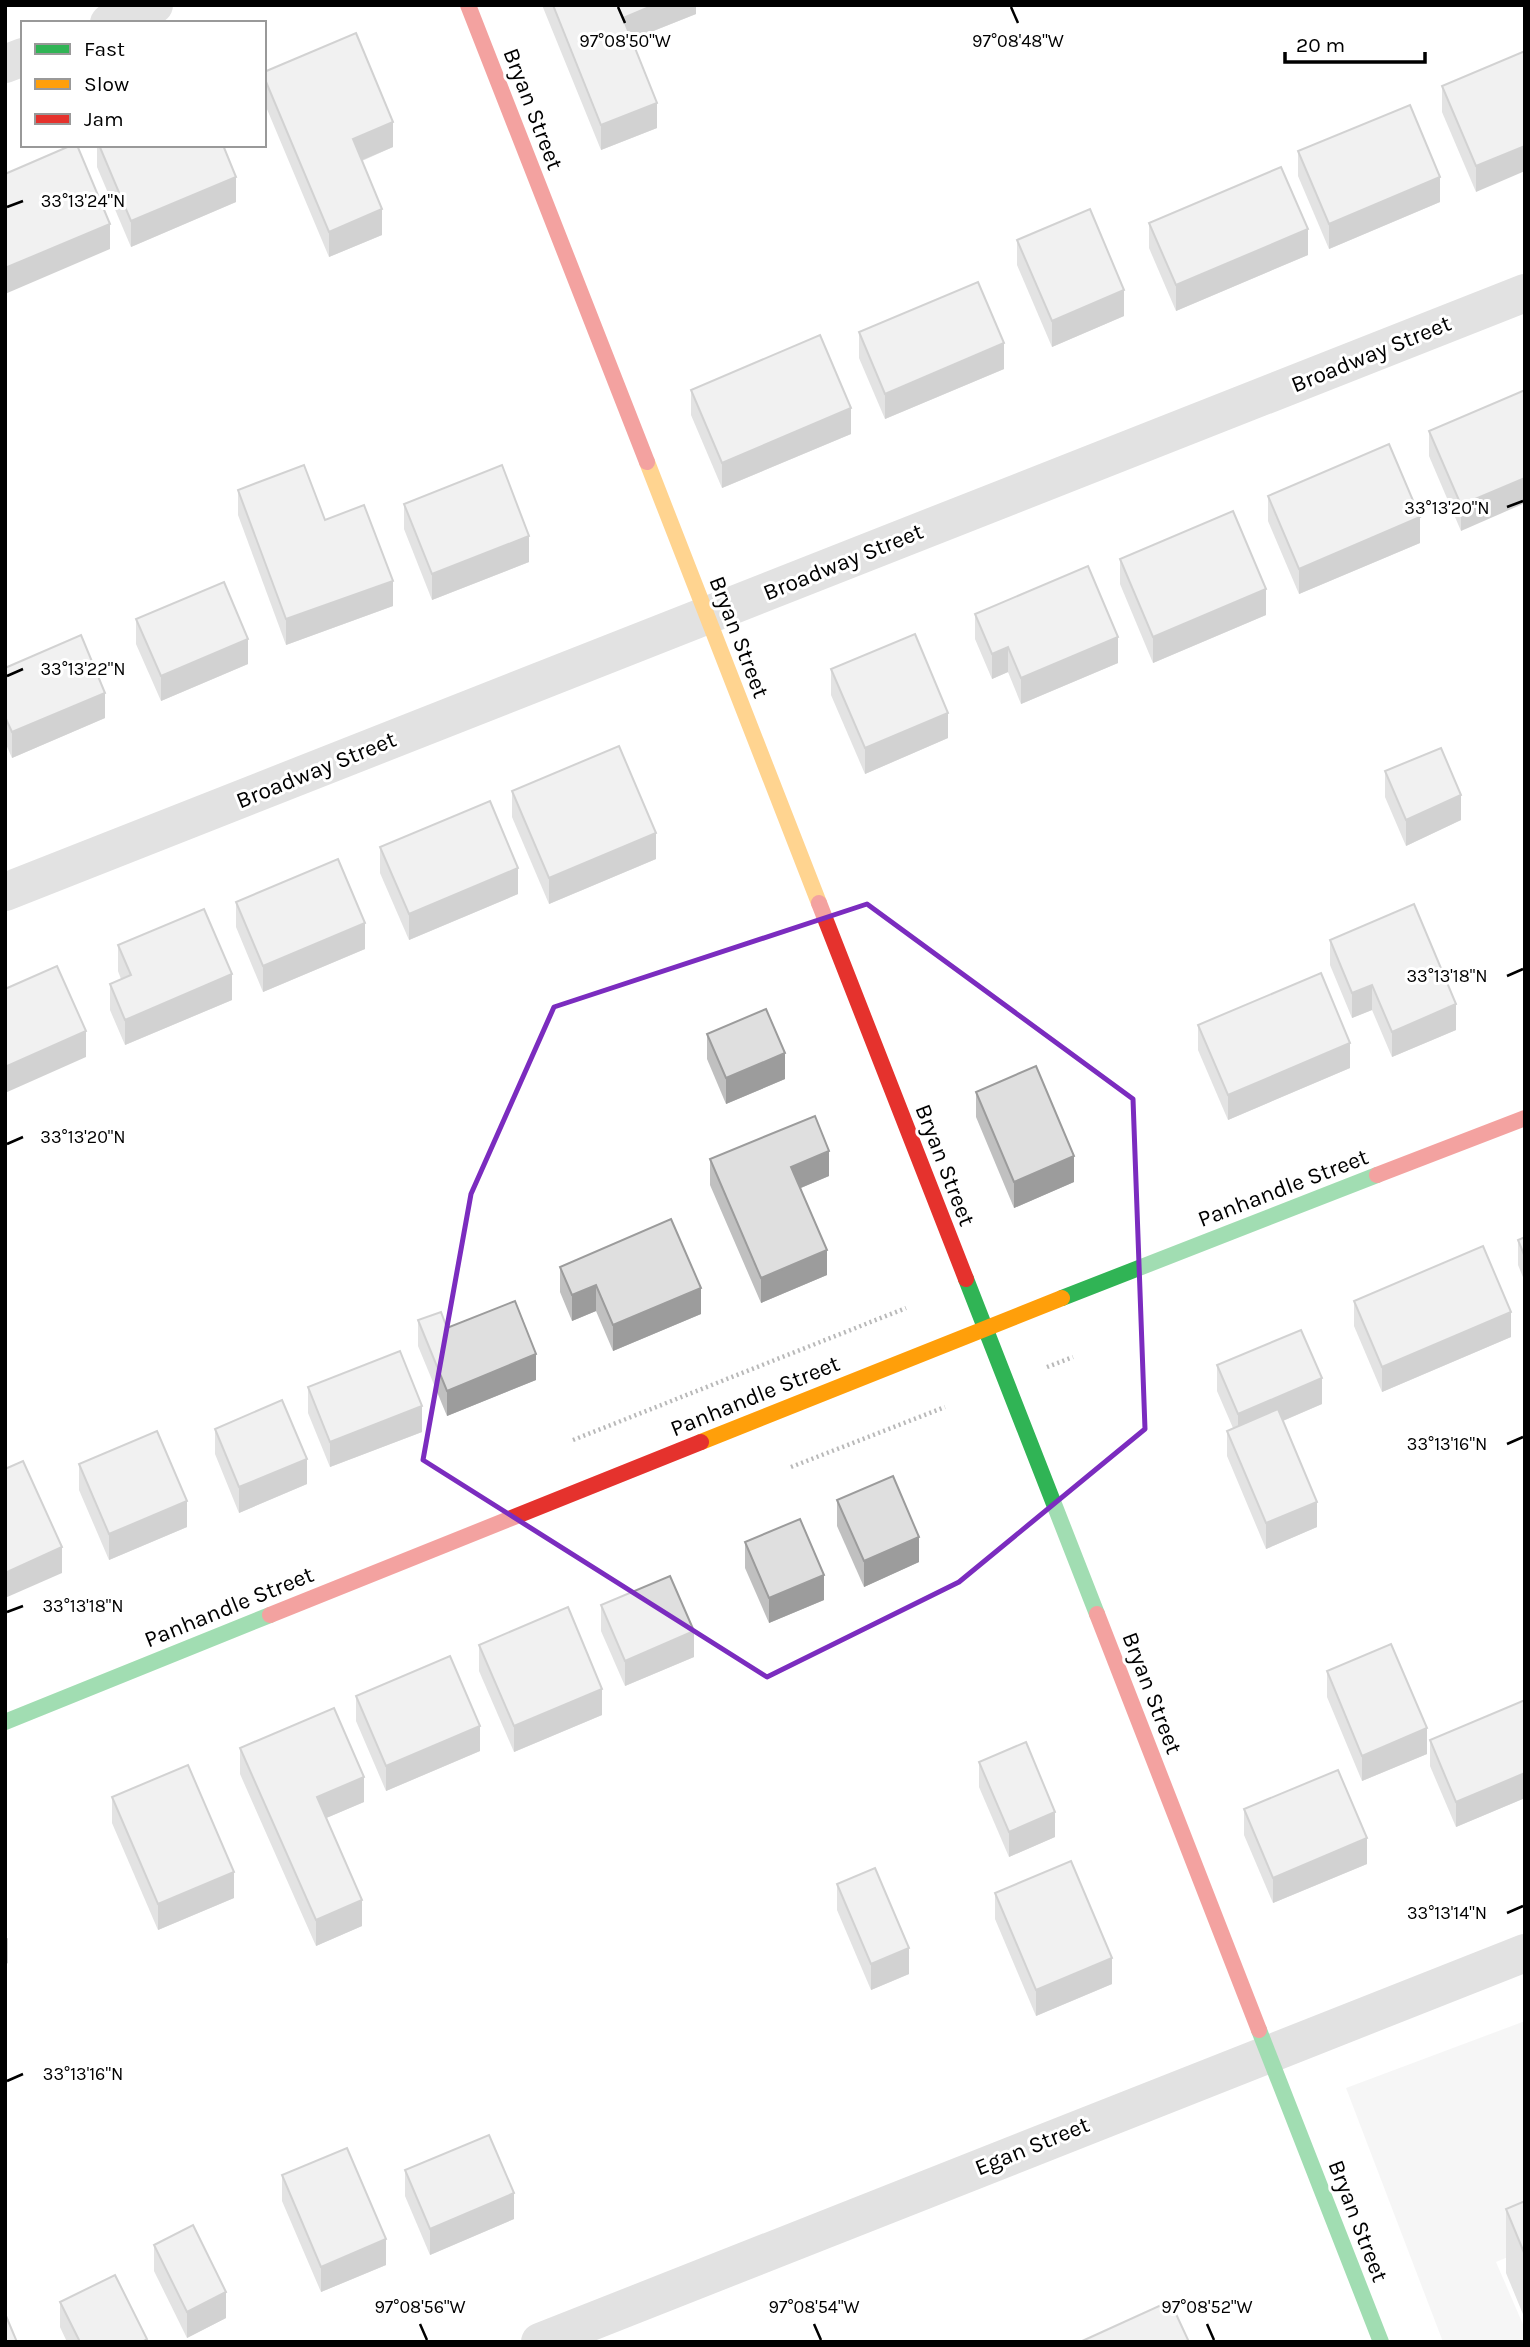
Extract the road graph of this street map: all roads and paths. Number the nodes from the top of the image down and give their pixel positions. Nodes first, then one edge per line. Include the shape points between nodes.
1 (153, 5) edge
2 (467, 5) edge
3 (114, 21) edge
4 (1525, 293) edge
5 (706, 616) junction
6 (5, 892) edge
7 (1525, 1118) edge
8 (906, 1308) dead end
9 (984, 1328) junction
10 (945, 1407) dead end
11 (573, 1440) dead end
12 (791, 1467) dead end
13 (5, 1722) edge
14 (1525, 1953) edge
15 (1268, 2052) junction
16 (544, 2341) edge
17 (1381, 2342) edge

1 - 3 street
2 - 5 street, Bryan Street
4 - 5 street, Broadway Street
5 - 6 street, Broadway Street
5 - 9 street, Bryan Street
7 - 9 street, Panhandle Street
8 - 11 path
9 - 13 street, Panhandle Street
9 - 15 street, Bryan Street
10 - 12 path
14 - 15 street, Egan Street
15 - 16 street, Egan Street
15 - 17 street, Bryan Street

